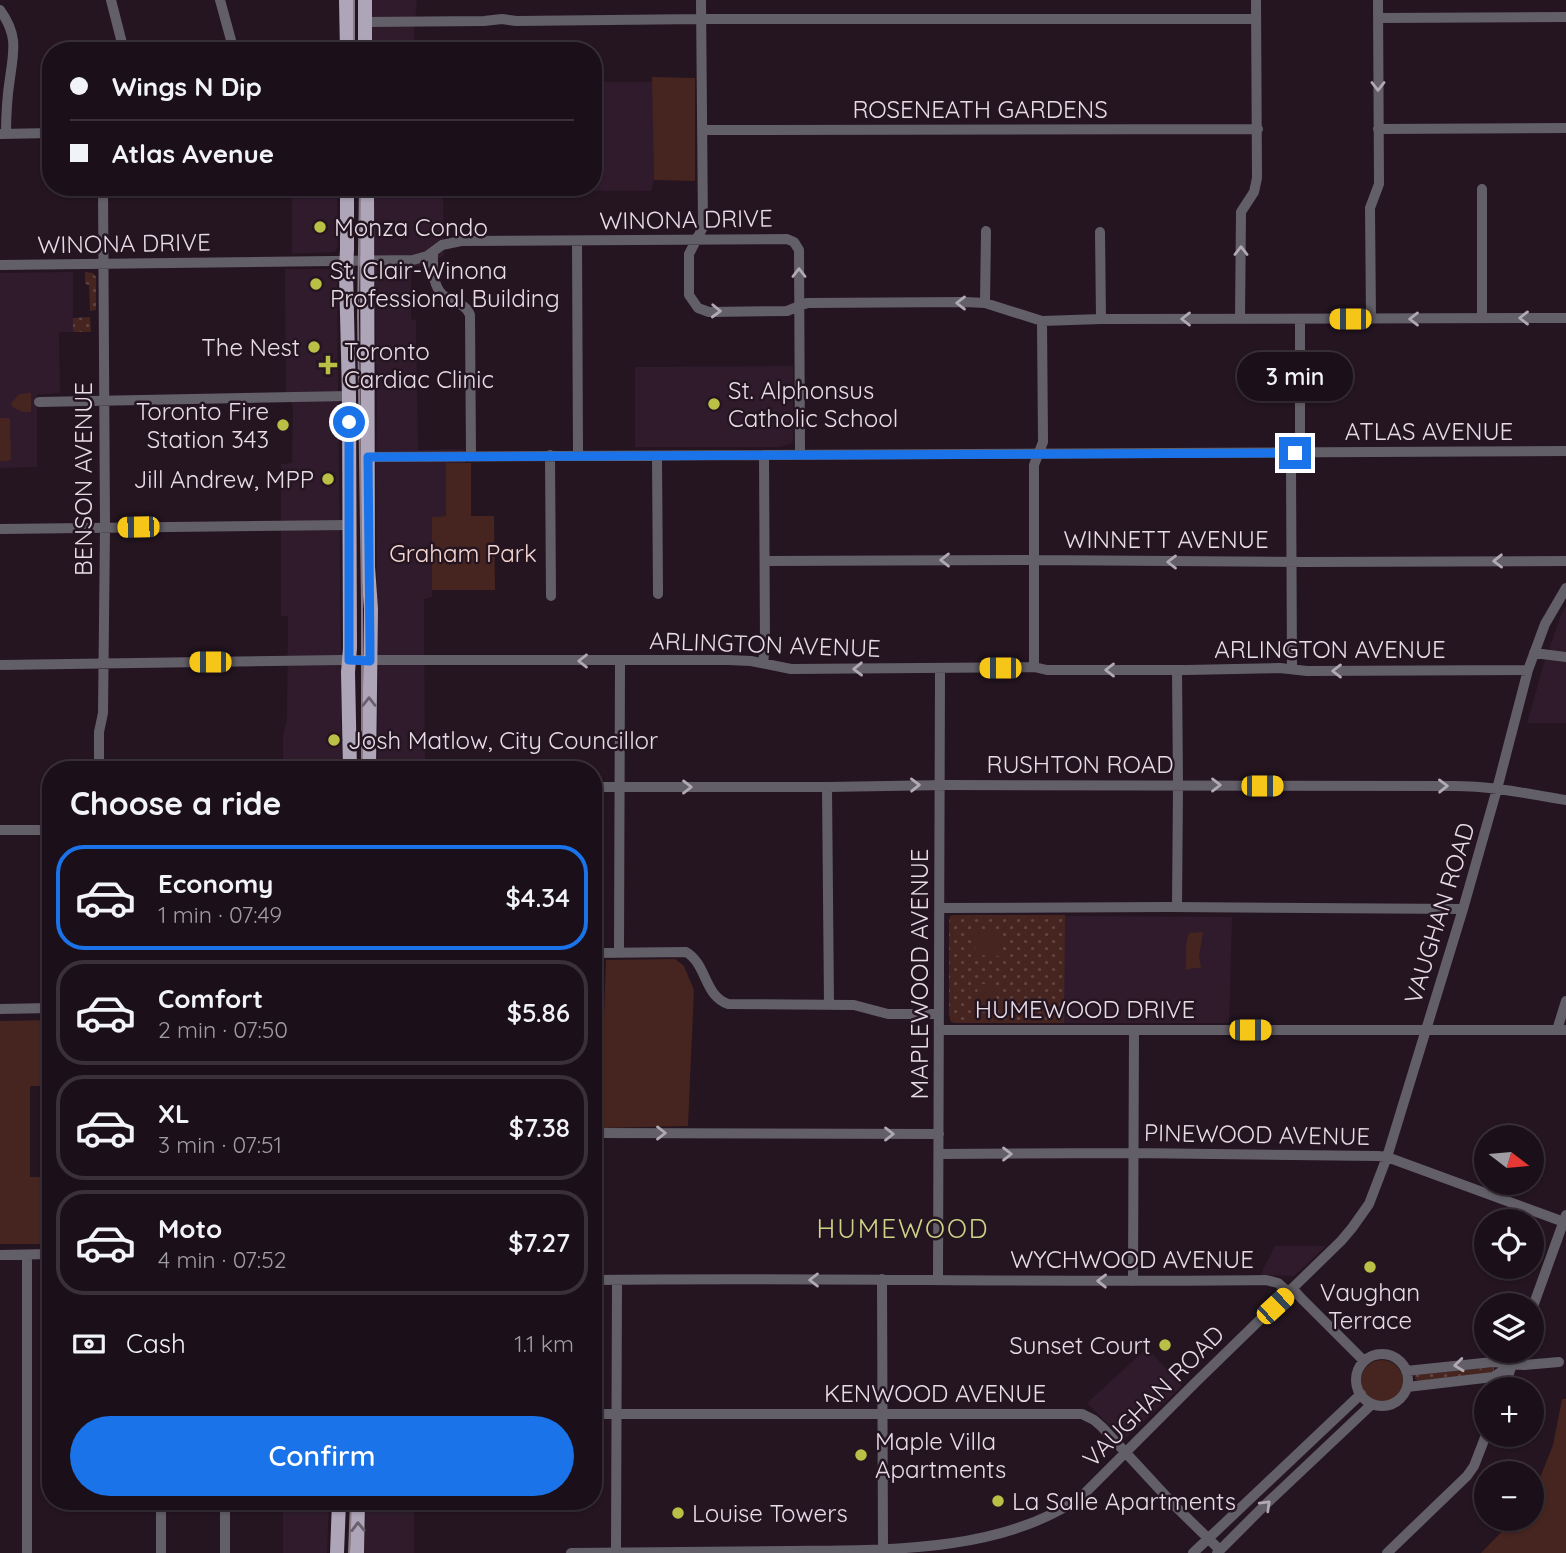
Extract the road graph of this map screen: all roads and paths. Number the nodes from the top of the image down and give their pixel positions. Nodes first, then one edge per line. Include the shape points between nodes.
1 (111, 0) edge
2 (220, 0) edge
3 (346, 0) edge
4 (365, 0) edge
5 (701, 0) edge
6 (1256, 0) edge
7 (1378, 0) edge
8 (0, 10) edge
9 (1566, 17) edge
10 (1378, 18) junction
11 (702, 19) junction
12 (1256, 19) junction
13 (365, 22) junction
14 (122, 42) edge
15 (232, 42) edge
16 (347, 42) edge
17 (365, 42) edge
18 (1566, 128) edge
19 (1258, 129) junction
20 (1378, 129) junction
21 (703, 130) junction
22 (42, 133) edge
23 (3, 134) edge
24 (1482, 189) dead end
25 (103, 196) edge
26 (347, 196) edge
27 (367, 196) edge
28 (986, 231) dead end
29 (1100, 232) dead end
30 (696, 240) junction
31 (577, 241) junction
32 (433, 253) junction
33 (346, 261) junction
34 (367, 261) junction
35 (104, 264) junction
36 (0, 265) edge
37 (985, 303) junction
38 (800, 306) junction
39 (1482, 318) junction
40 (1566, 318) edge
41 (1101, 319) junction
42 (1240, 319) junction
43 (1371, 319) junction
44 (1300, 320) junction
45 (1042, 321) junction
46 (349, 396) junction
47 (104, 401) junction
48 (39, 402) dead end
49 (1566, 451) edge
50 (1295, 453) junction
51 (1038, 454) junction
52 (764, 455) junction
53 (471, 456) junction
54 (550, 456) junction
55 (578, 456) junction
56 (657, 456) junction
57 (800, 456) junction
58 (368, 457) junction
59 (350, 525) junction
60 (0, 528) edge
61 (105, 528) junction
62 (1034, 560) junction
63 (765, 561) junction
64 (1292, 561) junction
65 (1566, 561) edge
66 (1566, 588) edge
67 (658, 594) dead end
68 (551, 596) dead end
69 (1534, 653) junction
70 (1566, 657) edge
71 (349, 660) junction
72 (620, 660) junction
73 (370, 661) junction
74 (103, 663) junction
75 (763, 663) junction
76 (0, 665) edge
77 (1034, 667) junction
78 (940, 668) junction
79 (1292, 668) junction
80 (1177, 670) junction
81 (1528, 670) junction
82 (99, 761) edge
83 (350, 761) edge
84 (369, 761) edge
85 (940, 785) junction
86 (1178, 785) junction
87 (619, 787) junction
88 (827, 787) junction
89 (602, 788) edge
90 (1497, 789) junction
91 (1566, 800) edge
92 (0, 830) edge
93 (42, 830) edge
94 (1177, 907) junction
95 (940, 908) junction
96 (1463, 909) junction
97 (602, 953) edge
98 (619, 953) junction
99 (1566, 1000) edge
100 (829, 1005) junction
101 (42, 1008) edge
102 (0, 1009) edge
103 (939, 1014) junction
104 (1426, 1029) junction
105 (940, 1030) junction
106 (1134, 1030) junction
107 (1562, 1030) edge
108 (602, 1133) edge
109 (939, 1134) junction
110 (1133, 1153) junction
111 (939, 1154) junction
112 (1387, 1157) junction
113 (1565, 1219) edge
114 (42, 1254) edge
115 (0, 1255) edge
116 (27, 1255) junction
117 (882, 1279) junction
118 (938, 1279) junction
119 (602, 1280) edge
120 (617, 1280) junction
121 (1133, 1281) junction
122 (1291, 1291) junction
123 (1538, 1293) edge
124 (1364, 1361) junction
125 (1559, 1362) dead end
126 (1512, 1365) junction
127 (1406, 1371) junction
128 (1508, 1377) edge
129 (1407, 1387) junction
130 (1361, 1394) junction
131 (1372, 1404) junction
132 (883, 1413) junction
133 (602, 1414) edge
134 (616, 1414) junction
135 (1481, 1447) edge
136 (1125, 1452) junction
137 (161, 1510) edge
138 (225, 1510) edge
139 (339, 1510) edge
140 (358, 1510) edge
141 (1208, 1539) junction
142 (883, 1550) junction
143 (617, 1552) edge
144 (845, 1552) edge
145 (1219, 1552) edge
146 (27, 1553) edge
147 (161, 1553) edge
148 (225, 1553) edge
149 (337, 1553) edge
150 (358, 1553) edge
151 (571, 1553) edge
152 (1193, 1553) edge
153 (1387, 1553) edge

1 - 14 street
2 - 15 street
3 - 16 main road
4 - 13 main road
5 - 11 street
6 - 12 street
7 - 10 street
8 - 23 street via 12,32 15,53
9 - 10 street
10 -> 20 street
11 - 12 street
11 - 13 street
11 - 21 street
12 - 19 street
13 - 17 main road
18 - 20 street
19 - 21 street, ROSENEATH GARDENS
42 -> 19 street via 1241,212 1257,183
20 - 43 street via 1378,186 1370,208
21 - 30 street via 703,227
22 - 23 street
24 - 39 street
25 - 35 street, BENSON AVENUE
26 - 33 main road
27 - 34 main road
28 - 37 street
29 - 41 street
30 - 31 street, WINONA DRIVE
38 -> 30 street, WINONA DRIVE via 799,250 791,240
30 -> 38 street via 689,254 689,295 701,310 787,312
31 - 32 street, WINONA DRIVE via 461,241 442,245
31 - 55 street
32 - 34 street, WINONA DRIVE via 419,260
32 - 53 street via 441,293 470,314
33 - 34 street, WINONA DRIVE
33 - 35 street, WINONA DRIVE
33 - 46 main road
34 - 58 main road
35 - 36 street, WINONA DRIVE
35 - 47 street, BENSON AVENUE
37 -> 38 street
37 - 45 street
38 - 57 street
40 -> 39 street
39 -> 43 street
42 -> 41 street
41 - 45 street
42 - 44 street
43 - 44 street
44 - 50 street via 1300,442
45 - 51 street via 1043,442
46 - 47 street
46 - 59 main road
47 - 48 street
47 - 61 street, BENSON AVENUE
49 - 50 street, ATLAS AVENUE
50 - 51 street, ATLAS AVENUE
50 - 64 street
51 - 57 street, ATLAS AVENUE
51 - 62 street via 1034,465
52 - 56 street, ATLAS AVENUE
52 - 57 street, ATLAS AVENUE
52 - 63 street
53 - 54 street, ATLAS AVENUE
53 - 58 street, ATLAS AVENUE
54 - 55 street, ATLAS AVENUE
54 - 68 street
55 - 56 street, ATLAS AVENUE
56 - 67 street
58 - 73 main road
59 - 61 street
59 - 71 main road
60 - 61 street
61 - 74 street, BENSON AVENUE
62 -> 63 street, WINNETT AVENUE
64 -> 62 street, WINNETT AVENUE
62 - 77 street
63 - 75 street
65 -> 64 street, WINNETT AVENUE
64 - 79 street
66 - 69 street, VAUGHAN ROAD
69 - 70 street
69 - 81 street, VAUGHAN ROAD
71 - 73 street, ARLINGTON AVENUE
71 - 74 street, ARLINGTON AVENUE
71 - 83 main road
72 -> 73 street, ARLINGTON AVENUE
72 - 75 street, ARLINGTON AVENUE
72 - 87 street
84 -> 73 main road
74 - 76 street, ARLINGTON AVENUE
74 - 82 street, BENSON AVENUE
78 -> 75 street, ARLINGTON AVENUE via 791,669
77 - 78 street, ARLINGTON AVENUE
80 -> 77 street, ARLINGTON AVENUE
78 - 85 street, MAPLEWOOD AVENUE
79 - 80 street, ARLINGTON AVENUE
81 -> 79 street, ARLINGTON AVENUE
80 - 86 street
81 - 90 street, VAUGHAN ROAD
85 - 86 street, RUSHTON ROAD
88 -> 85 street, RUSHTON ROAD
85 - 95 street, MAPLEWOOD AVENUE
86 -> 90 street, RUSHTON ROAD
86 - 94 street
87 -> 88 street, RUSHTON ROAD
87 - 89 street, RUSHTON ROAD
87 - 98 street
88 - 100 street
90 - 91 street, RUSHTON ROAD
90 - 96 street, VAUGHAN ROAD
92 - 93 street
94 - 95 street
94 - 96 street
95 - 103 street, MAPLEWOOD AVENUE
96 - 104 street, VAUGHAN ROAD
97 - 98 street, HUMEWOOD DRIVE
98 - 100 street, HUMEWOOD DRIVE via 686,952 723,1003
99 - 107 street
100 - 103 street, HUMEWOOD DRIVE via 888,1014
101 - 102 street
103 - 105 street, MAPLEWOOD AVENUE
104 - 106 street, HUMEWOOD DRIVE
104 - 107 street, HUMEWOOD DRIVE
104 - 112 street, VAUGHAN ROAD
105 - 106 street, HUMEWOOD DRIVE
105 - 109 street, MAPLEWOOD AVENUE
106 - 110 street
108 -> 109 street
109 - 111 street, MAPLEWOOD AVENUE
111 -> 110 street, PINEWOOD AVENUE
110 - 112 street, PINEWOOD AVENUE
110 - 121 street
111 - 118 street, MAPLEWOOD AVENUE
112 - 113 street, PINEWOOD AVENUE
112 - 122 street, VAUGHAN ROAD via 1362,1215
113 - 123 street
114 - 116 street
115 - 116 street
116 - 146 street
117 - 118 street, WYCHWOOD AVENUE
117 -> 120 street, WYCHWOOD AVENUE
117 - 132 street
121 -> 118 street, WYCHWOOD AVENUE
119 - 120 street, WYCHWOOD AVENUE
120 - 134 street
121 - 122 street, WYCHWOOD AVENUE via 1266,1280
122 - 124 street
122 - 136 street, VAUGHAN ROAD
124 - 127 street via 1388,1355
124 - 130 street via 1357,1377
125 - 126 street
126 -> 127 street via 1493,1362
126 - 128 street
126 - 129 street via 1493,1377
127 - 129 street
129 - 131 street via 1390,1405
130 - 131 street
130 - 141 street
145 -> 131 street
132 - 134 street, KENWOOD AVENUE
132 - 136 street, KENWOOD AVENUE via 1082,1414
132 - 142 street
133 - 134 street, KENWOOD AVENUE
134 - 143 street
135 - 153 street via 1467,1476
136 - 141 street, KENWOOD AVENUE
136 - 142 street, VAUGHAN ROAD via 1081,1497 1040,1522 970,1544
137 - 147 street
138 - 148 street
139 - 149 main road
150 -> 140 main road
141 - 145 street, KENWOOD AVENUE
141 - 152 street
142 - 144 street, VAUGHAN ROAD
143 - 144 street, VAUGHAN ROAD
143 - 151 street, VAUGHAN ROAD

